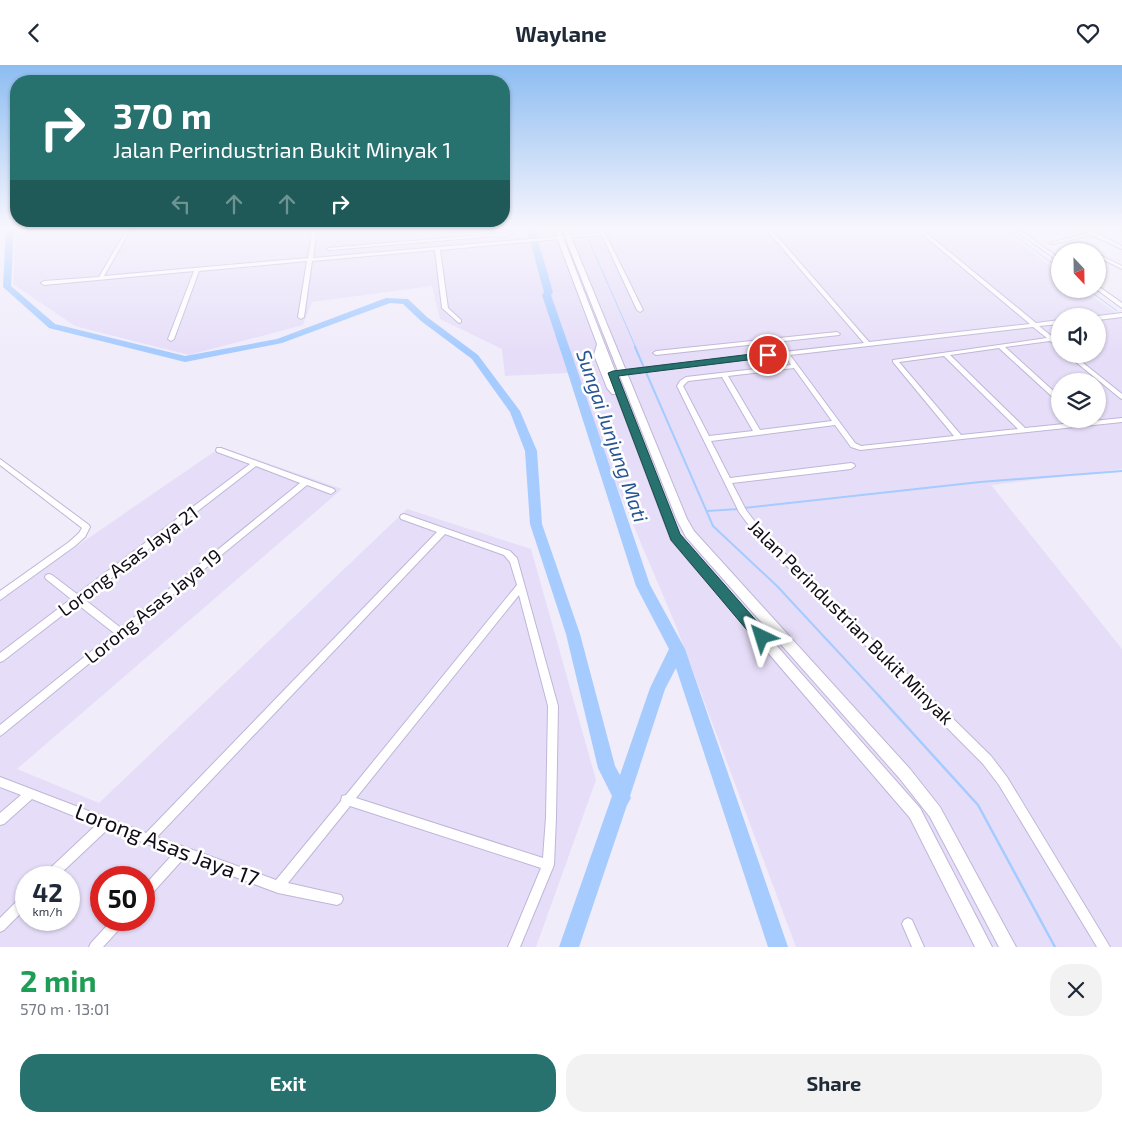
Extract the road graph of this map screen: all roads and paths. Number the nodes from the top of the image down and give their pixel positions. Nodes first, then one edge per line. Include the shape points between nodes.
1 (106, 268) edge
2 (206, 268) edge
3 (309, 268) edge
4 (440, 268) edge
5 (577, 268) edge
6 (578, 268) edge
7 (620, 268) edge
8 (802, 268) edge
9 (966, 268) edge
10 (197, 269) junction
11 (101, 277) junction
12 (44, 283) dead end
13 (1106, 294) edge
14 (1122, 306) edge
15 (640, 310) dead end
16 (1122, 315) edge
17 (301, 317) dead end
18 (1106, 317) edge
19 (459, 321) dead end
20 (1051, 323) edge
21 (1035, 325) junction
22 (837, 334) dead end
23 (1051, 338) edge
24 (171, 339) dead end
25 (1051, 339) edge
26 (601, 343) junction
27 (742, 344) junction
28 (868, 344) junction
29 (1000, 346) junction
30 (656, 353) dead end
31 (786, 353) junction
32 (945, 354) junction
33 (751, 357) junction
34 (1080, 363) edge
35 (795, 366) junction
36 (618, 373) junction
37 (724, 375) junction
38 (1051, 393) edge
39 (622, 397) junction
40 (1122, 397) edge
41 (1122, 420) edge
42 (1106, 422) edge
43 (836, 423) junction
44 (1051, 428) edge
45 (1024, 431) junction
46 (758, 433) junction
47 (960, 437) junction
48 (706, 439) junction
49 (220, 450) dead end
50 (0, 461) edge
51 (256, 463) junction
52 (851, 465) dead end
53 (728, 481) junction
54 (306, 482) junction
55 (331, 491) dead end
56 (404, 517) dead end
57 (443, 531) junction
58 (49, 577) dead end
59 (521, 586) junction
60 (0, 596) edge
61 (79, 599) junction
62 (122, 633) junction
63 (0, 658) edge
64 (0, 731) edge
65 (0, 781) edge
66 (30, 794) junction
67 (346, 800) junction
68 (0, 820) edge
69 (106, 823) junction
70 (148, 838) junction
71 (182, 852) junction
72 (548, 865) junction
73 (61, 866) edge
74 (155, 882) edge
75 (278, 887) junction
76 (337, 899) dead end
77 (15, 911) edge
78 (908, 924) dead end
79 (0, 926) edge
80 (110, 931) edge
81 (95, 947) edge
82 (514, 947) edge
83 (918, 947) edge
84 (984, 947) edge
85 (1008, 947) edge
86 (1104, 947) edge

1 - 11 street
2 - 10 street
3 - 17 street
4 - 19 street via 445,309
5 - 26 main road
6 - 36 main road
7 - 15 street
8 - 28 street
9 - 21 street
10 - 11 street
10 - 24 street
11 - 12 street
13 - 14 street
16 - 18 street
20 - 21 street
21 - 23 street
21 - 28 street
22 - 27 street
25 - 29 street
26 - 36 main road
26 - 39 main road via 599,359 611,388
27 - 30 street
27 - 33 street
28 - 31 street
29 - 32 street
29 - 38 street
31 - 33 street
31 - 35 street
32 - 45 street
32 - 47 street via 895,361
33 - 36 street
34 - 40 street
35 - 37 street, Jalan Perindustrian Bukit Minyak
35 - 43 street
36 - 39 main road
36 - 85 main road via 690,534 905,774 935,812
37 - 46 street
37 - 48 street, Jalan Perindustrian Bukit Minyak via 686,379 680,386
39 - 84 main road via 675,537 915,813
41 - 42 street
43 - 46 street
43 - 47 street via 852,445 860,448
44 - 45 street
45 - 47 street
46 - 48 street
48 - 53 street, Jalan Perindustrian Bukit Minyak
49 - 51 street
50 - 60 street via 86,527 72,544
51 - 54 street
51 - 61 street, Lorong Asas Jaya 21
52 - 53 street
53 - 86 street, Jalan Perindustrian Bukit Minyak via 741,509 766,540 987,760
54 - 55 street
54 - 62 street, Lorong Asas Jaya 19
56 - 57 street
57 - 59 street via 507,553 514,560
57 - 70 street
58 - 61 street
59 - 67 street
59 - 72 street via 553,706
61 - 62 street
61 - 63 street, Lorong Asas Jaya 21
62 - 64 street, Lorong Asas Jaya 19
65 - 66 street, Lorong Asas Jaya 17
66 - 68 street
66 - 69 street, Lorong Asas Jaya 17
67 - 72 street
67 - 75 street
69 - 70 street, Lorong Asas Jaya 17
69 - 73 street
70 - 71 street, Lorong Asas Jaya 17
71 - 74 street
71 - 75 street, Lorong Asas Jaya 17
72 - 82 street
75 - 76 street, Lorong Asas Jaya 17
77 - 79 street
78 - 83 street
80 - 81 street

